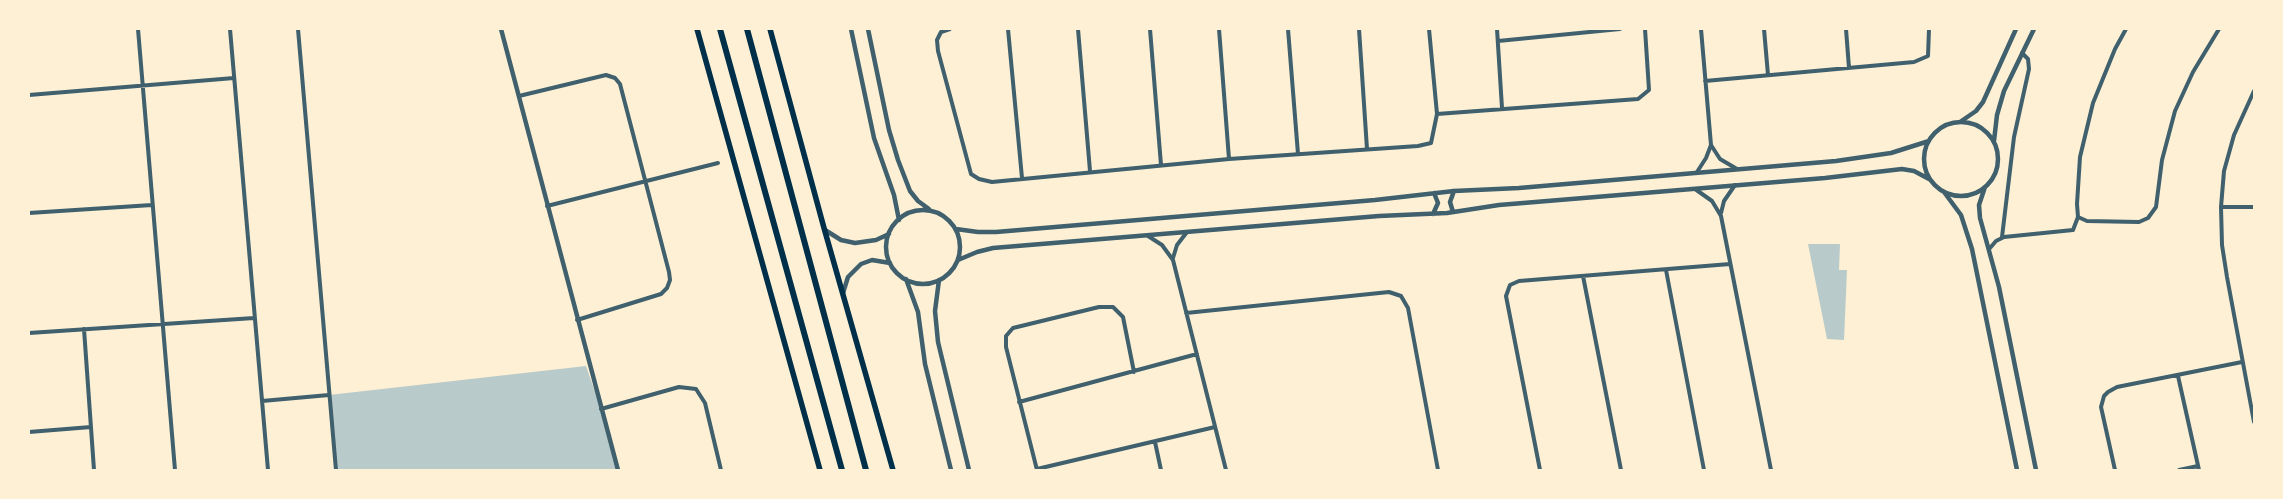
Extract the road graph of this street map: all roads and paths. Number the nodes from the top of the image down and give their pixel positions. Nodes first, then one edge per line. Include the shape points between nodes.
1 (138, 29) edge
2 (230, 29) edge
3 (298, 29) edge
4 (501, 29) edge
5 (697, 29) edge
6 (720, 29) edge
7 (747, 29) edge
8 (770, 29) edge
9 (850, 29) edge
10 (868, 29) edge
11 (950, 29) edge
12 (1008, 29) edge
13 (1078, 29) edge
14 (1150, 29) edge
15 (1219, 29) edge
16 (1288, 29) edge
17 (1359, 29) edge
18 (1429, 29) edge
19 (1497, 29) edge
20 (1620, 29) edge
21 (1645, 29) edge
22 (1701, 29) edge
23 (1764, 29) edge
24 (1846, 29) edge
25 (1929, 29) edge
26 (2016, 29) edge
27 (2034, 29) edge
28 (2126, 29) edge
29 (2219, 29) edge
30 (1498, 41) junction
31 (2022, 52) junction
32 (1850, 68) junction
33 (1768, 74) junction
34 (234, 78) junction
35 (1705, 81) junction
36 (142, 86) junction
37 (2254, 91) edge
38 (29, 95) edge
39 (519, 96) junction
40 (1502, 108) junction
41 (1436, 114) junction
42 (1960, 122) junction
43 (1929, 141) junction
44 (1994, 143) junction
45 (1711, 145) junction
46 (1367, 149) junction
47 (1298, 154) junction
48 (1228, 159) junction
49 (718, 163) dead end
50 (1161, 165) junction
51 (1737, 169) junction
52 (1090, 171) junction
53 (1697, 172) junction
54 (1022, 178) junction
55 (1930, 179) junction
56 (645, 181) junction
57 (1735, 185) junction
58 (1985, 186) junction
59 (1694, 188) junction
60 (1454, 190) junction
61 (1944, 192) junction
62 (1434, 193) junction
63 (152, 205) junction
64 (547, 206) junction
65 (2221, 207) junction
66 (2254, 207) edge
67 (933, 211) junction
68 (1453, 212) junction
69 (29, 213) edge
70 (1433, 214) junction
71 (1721, 216) junction
72 (2078, 217) junction
73 (899, 220) junction
74 (824, 228) junction
75 (956, 229) junction
76 (1187, 232) junction
77 (888, 234) junction
78 (1146, 236) junction
79 (2002, 237) junction
80 (1990, 248) junction
81 (958, 260) junction
82 (1173, 260) junction
83 (890, 263) junction
84 (1730, 264) junction
85 (1666, 270) junction
86 (1583, 276) junction
87 (906, 279) junction
88 (939, 280) junction
89 (843, 294) junction
90 (1186, 313) junction
91 (254, 318) junction
92 (577, 320) junction
93 (162, 324) junction
94 (84, 330) junction
95 (29, 333) edge
96 (1197, 354) junction
97 (2242, 362) junction
98 (1134, 372) junction
99 (2178, 376) junction
100 (329, 395) junction
101 (262, 401) junction
102 (1019, 402) junction
103 (601, 409) junction
104 (2254, 422) edge
105 (91, 427) junction
106 (1215, 427) junction
107 (29, 432) edge
108 (1154, 442) junction
109 (2199, 468) edge
110 (94, 470) edge
111 (175, 470) edge
112 (268, 470) edge
113 (336, 470) edge
114 (618, 470) edge
115 (721, 470) edge
116 (820, 470) edge
117 (842, 470) edge
118 (866, 470) edge
119 (893, 470) edge
120 (952, 470) edge
121 (969, 470) edge
122 (1037, 470) edge
123 (1161, 470) edge
124 (1226, 470) edge
125 (1438, 470) edge
126 (1540, 470) edge
127 (1621, 470) edge
128 (1704, 470) edge
129 (1771, 470) edge
130 (2017, 470) edge
131 (2036, 470) edge
132 (2115, 470) edge
133 (2179, 470) edge

1 - 36 street
2 - 34 street
3 - 100 street
4 - 39 street
5 - 116 main road
6 - 117 highway
7 - 118 highway
8 - 74 main road
9 - 73 street via 874,138 894,195
10 - 67 street via 898,160 914,196
11 - 54 street via 941,32 937,40 938,51 971,174 992,182
12 - 54 street
13 - 52 street
14 - 50 street
15 - 48 street
16 - 47 street
17 - 46 street
18 - 41 street
19 - 30 street
20 - 30 street
21 - 40 street via 1648,90 1638,99
22 - 35 street
23 - 33 street
24 - 32 street
25 - 32 street via 1928,56 1914,62
26 - 42 street via 1983,102 1976,112
27 - 31 street
28 - 72 street via 2093,102 2080,157
29 - 72 street via 2193,72 2175,111 2162,160 2156,207 2148,218 2139,222 2087,221
30 - 40 street
31 - 44 street via 2000,103
31 - 79 street via 2028,59 2029,69 2014,137
32 - 33 street
33 - 35 street
34 - 36 street
34 - 91 street
35 - 45 street
36 - 38 street
36 - 63 street
37 - 65 street via 2234,135 2224,171
39 - 56 street via 606,74 615,78 620,84
39 - 64 street
40 - 41 street
41 - 46 street via 1431,143
42 - 43 street via 1940,129
42 - 44 street via 1980,128
43 - 51 street via 1865,158
43 - 55 street via 1924,160
44 - 58 street via 1997,166
45 - 51 street via 1720,159
45 - 53 street
46 - 47 street
47 - 48 street
48 - 50 street
49 - 56 street
50 - 52 street
51 - 53 street
52 - 54 street
53 - 60 street via 1519,188
55 - 57 street via 1902,169
55 - 61 street
56 - 64 street
56 - 92 street via 670,272 667,288 661,294
57 - 59 street
57 - 71 street via 1724,200
58 - 61 street via 1965,196
58 - 80 street via 1979,211
59 - 68 street via 1499,204
59 - 71 street via 1712,200
60 - 62 street
60 - 68 street via 1450,202
61 - 130 street via 1961,214 1972,249
62 - 70 street via 1438,203
62 - 75 street via 996,232
63 - 69 street
63 - 93 street
64 - 92 street
65 - 66 street
65 - 97 street via 2223,253
67 - 73 street via 911,212
67 - 75 street via 943,215
68 - 70 street
70 - 76 street
71 - 84 street
72 - 79 street via 2073,230
73 - 77 street
74 - 77 street via 841,240 855,243 876,240
74 - 89 main road
75 - 81 street via 960,244
76 - 78 street
76 - 82 street via 1177,245
77 - 83 street via 886,249
78 - 81 street via 993,248
78 - 82 street via 1162,244
79 - 80 street
80 - 131 street
81 - 88 street
82 - 90 street
83 - 87 street
83 - 89 street via 878,260 861,264 848,277
84 - 85 street
84 - 129 street
85 - 86 street
85 - 128 street
86 - 126 street via 1519,281 1510,285 1506,296
86 - 127 street
87 - 88 street via 922,284
87 - 120 street via 918,312 925,364
88 - 121 street via 935,311 938,342
89 - 119 main road
90 - 96 street
90 - 125 street via 1389,292 1401,296 1408,308
91 - 93 street
91 - 101 street
92 - 103 street
93 - 94 street
93 - 111 street
94 - 95 street
94 - 105 street
96 - 98 street
96 - 106 street
97 - 99 street
97 - 104 street
98 - 102 street
98 - 102 street via 1123,316 1113,307 1099,307 1013,328 1006,336 1006,347
99 - 109 street
99 - 132 street via 2117,387 2104,396 2101,408
100 - 101 street
100 - 113 street
101 - 112 street
102 - 122 street
103 - 114 street
103 - 115 street via 680,387 696,390 705,402
105 - 107 street
105 - 110 street
106 - 108 street
106 - 124 street
108 - 122 street
108 - 123 street
109 - 133 street

